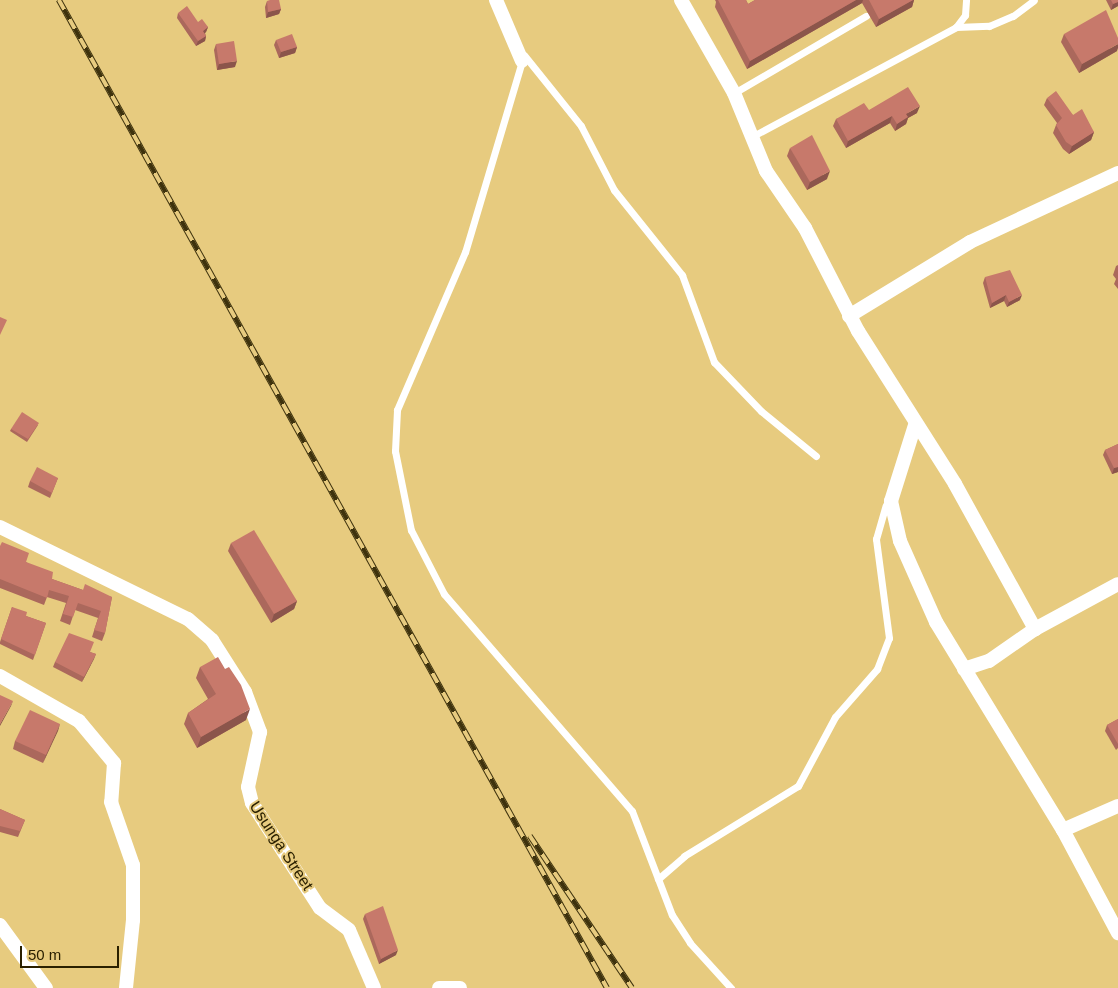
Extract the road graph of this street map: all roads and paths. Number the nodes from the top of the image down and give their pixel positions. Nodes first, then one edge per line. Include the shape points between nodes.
1 (496, 0) edge
2 (681, 0) edge
3 (966, 0) edge
4 (1034, 0) edge
5 (866, 16) dead end
6 (956, 27) junction
7 (521, 56) junction
8 (734, 94) junction
9 (754, 136) junction
10 (1118, 173) edge
11 (849, 316) junction
12 (914, 425) junction
13 (816, 456) dead end
14 (886, 505) dead end
15 (0, 527) edge
16 (1118, 584) edge
17 (1035, 629) junction
18 (990, 661) junction
19 (964, 669) junction
20 (0, 676) edge
21 (977, 689) junction
22 (1118, 806) edge
23 (1063, 830) junction
24 (658, 879) junction
25 (0, 925) edge
26 (1118, 933) edge
27 (46, 988) edge
28 (126, 988) edge
29 (374, 988) edge
30 (439, 988) edge
31 (460, 988) edge
32 (731, 988) edge

1 - 7 street
2 - 8 street
3 - 6 lane via 965,16
4 - 6 lane via 1013,16 989,26
5 - 8 lane
6 - 9 lane
7 - 13 lane via 581,126 611,186 674,262 714,362 761,411
7 - 24 lane via 465,252 397,410 395,451 411,530 444,594 632,811
8 - 9 street
9 - 11 street via 766,171 805,228
10 - 11 street via 970,242
11 - 12 street
12 - 17 street via 955,484
12 - 19 street via 891,501 892,516 936,622
14 - 24 lane via 876,539 889,638 877,668 835,717 798,786 684,856
15 - 29 street, Usunga Street via 188,619 212,640 245,692 260,732 248,787 252,804 320,908 349,930
16 - 17 street
17 - 18 street
18 - 19 street
18 - 21 street
19 - 21 street
20 - 28 street via 79,721 114,762 111,802 133,865 133,920
21 - 23 street
22 - 23 street
23 - 26 street
24 - 32 lane via 668,908 690,943
25 - 27 street
30 - 31 street

